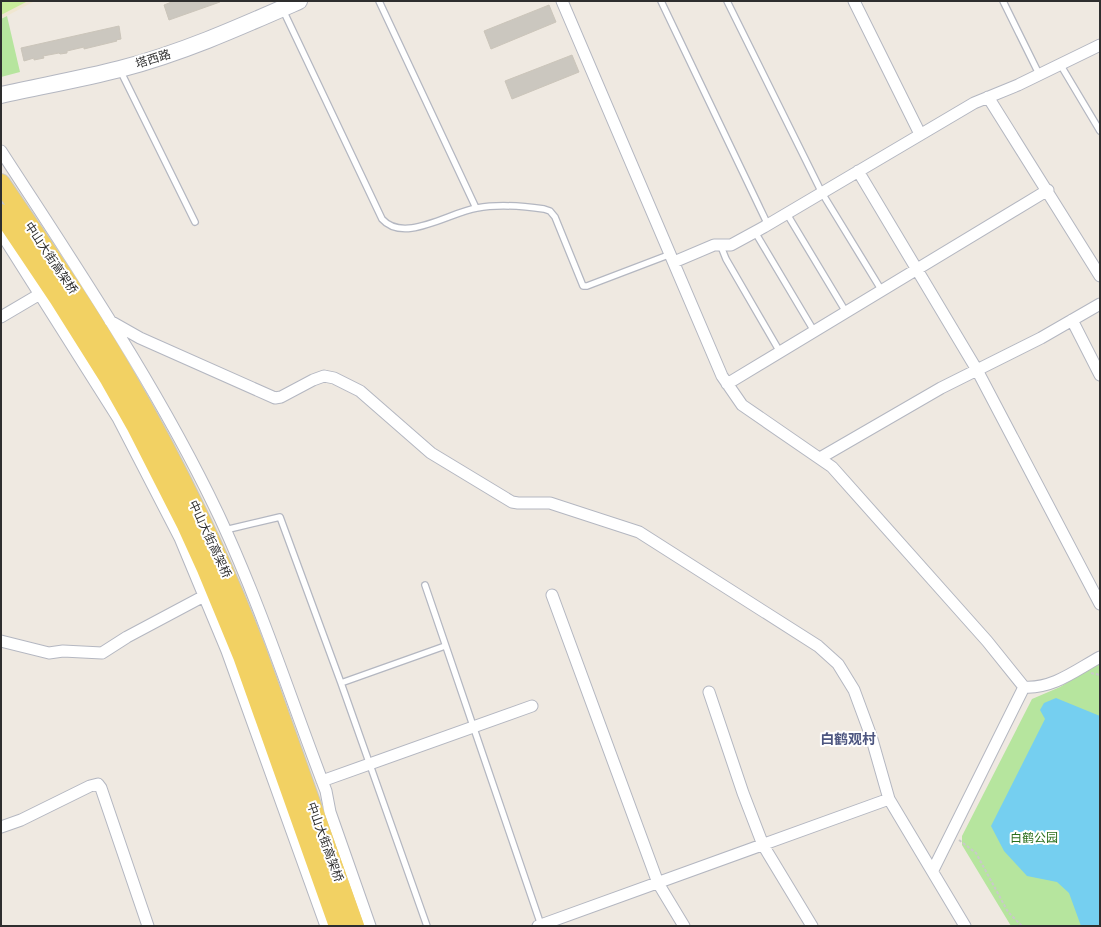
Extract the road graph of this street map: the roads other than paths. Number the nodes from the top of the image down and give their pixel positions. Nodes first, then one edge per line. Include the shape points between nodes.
1 (299, 1) edge
2 (379, 1) edge
3 (562, 1) edge
4 (660, 1) edge
5 (727, 1) edge
6 (854, 1) edge
7 (1003, 1) edge
8 (282, 8) junction
9 (1100, 45) edge
10 (1060, 64) junction
11 (120, 69) junction
12 (1039, 74) junction
13 (1, 95) edge
14 (988, 97) junction
15 (1100, 130) edge
16 (920, 134) junction
17 (1, 151) edge
18 (858, 171) junction
19 (1, 183) edge
20 (1048, 190) junction
21 (822, 192) junction
22 (476, 208) junction
23 (1, 213) edge
24 (787, 214) junction
25 (195, 222) dead end
26 (768, 225) junction
27 (755, 232) junction
28 (1, 233) edge
29 (720, 244) junction
30 (672, 258) junction
31 (918, 269) junction
32 (1100, 276) edge
33 (882, 290) junction
34 (40, 294) junction
35 (1100, 304) edge
36 (846, 312) junction
37 (1, 317) edge
38 (1072, 320) junction
39 (110, 321) junction
40 (814, 331) junction
41 (780, 352) junction
42 (977, 370) junction
43 (1100, 375) edge
44 (727, 384) junction
45 (820, 458) junction
46 (225, 530) junction
47 (425, 585) dead end
48 (552, 595) dead end
49 (204, 596) junction
50 (1100, 604) edge
51 (1, 641) edge
52 (445, 646) junction
53 (1100, 657) edge
54 (341, 683) junction
55 (1024, 687) junction
56 (709, 692) dead end
57 (532, 706) dead end
58 (473, 727) junction
59 (370, 764) junction
60 (322, 781) junction
61 (890, 799) junction
62 (1, 827) edge
63 (763, 845) junction
64 (933, 870) junction
65 (658, 883) junction
66 (554, 924) edge
67 (148, 926) edge
68 (326, 926) edge
69 (338, 926) edge
70 (356, 926) edge
71 (370, 926) edge
72 (427, 926) edge
73 (540, 926) edge
74 (684, 926) edge
75 (812, 926) edge
76 (965, 926) edge

1 - 8 street, 塔西路
2 - 22 lane
3 - 30 street
4 - 26 lane
5 - 21 lane
6 - 16 street
7 - 12 lane
8 - 11 street, 塔西路 via 191,46
8 - 22 lane via 386,224 396,228 415,228
9 - 10 street
10 - 12 street
10 - 15 lane
11 - 13 street, 塔西路
11 - 25 lane
12 - 14 street
14 - 16 street
14 - 20 street
16 - 18 street
17 - 39 street
18 - 21 street
18 - 31 street
19 - 70 main road, 中山大街高架桥 via 123,371 171,458 200,518 257,650
20 - 31 street
20 - 32 street
21 - 24 street
21 - 33 lane
22 - 30 lane via 532,207 550,211 555,217 583,286
23 - 69 main road, 中山大街高架桥 via 109,379 146,445 188,531 242,656
24 - 26 street
24 - 36 lane
26 - 27 street
27 - 29 street via 731,245
27 - 40 lane
28 - 34 street
29 - 30 street
29 - 41 lane via 726,259
30 - 44 street
31 - 33 street
31 - 42 street
33 - 36 street
34 - 37 street
34 - 49 street via 133,445 180,538
35 - 38 street
36 - 40 street
38 - 42 street
38 - 43 street
39 - 46 street via 163,407
39 - 61 street via 140,338 275,398 324,376 334,378 360,391 431,454 512,502 550,503 639,532 818,646 838,664 854,690
40 - 41 street
41 - 44 street
42 - 45 street
42 - 50 street
44 - 45 street via 742,405
45 - 55 street via 832,467 987,640
46 - 54 lane via 280,517
46 - 60 street via 268,635
47 - 52 lane
48 - 65 street
49 - 51 street via 127,636 102,653 49,653
49 - 68 street via 227,651
52 - 54 lane
52 - 58 lane
53 - 55 street via 1053,683
54 - 59 lane
55 - 64 street
56 - 63 street
57 - 58 street
58 - 59 street
58 - 73 lane
59 - 60 street
59 - 72 lane
60 - 71 street via 330,812
61 - 63 street
61 - 64 street
62 - 67 street via 98,784
63 - 65 street
63 - 75 street
64 - 76 street
65 - 66 street
65 - 74 street
66 - 73 street

